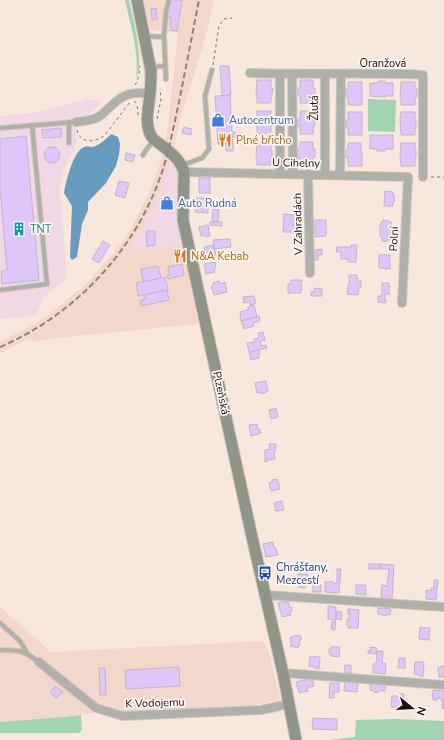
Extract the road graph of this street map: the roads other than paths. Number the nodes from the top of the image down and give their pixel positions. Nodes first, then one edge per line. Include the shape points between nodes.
1 (137, 0) edge
2 (169, 0) edge
3 (144, 36) junction
4 (164, 37) junction
5 (146, 64) junction
6 (165, 66) junction
7 (212, 70) road end
8 (250, 73) dead end
9 (280, 74) junction
10 (292, 74) junction
11 (325, 74) junction
12 (341, 74) junction
13 (166, 79) dead end
14 (150, 94) junction
15 (72, 122) junction
16 (32, 125) junction
17 (0, 128) edge
18 (154, 139) junction
19 (69, 143) dead end
20 (143, 155) dead end
21 (183, 168) junction
22 (280, 174) junction
23 (293, 174) junction
24 (308, 174) junction
25 (325, 175) junction
26 (340, 175) junction
27 (408, 177) joint
28 (423, 177) dead end
29 (310, 273) dead end
30 (0, 290) edge
31 (402, 303) dead end
32 (266, 595) junction
33 (444, 608) edge
34 (0, 623) edge
35 (0, 650) edge
36 (27, 653) junction
37 (39, 662) joint
38 (283, 673) junction
39 (444, 685) edge
40 (289, 704) junction
41 (296, 740) edge

1 - 3 main road
2 - 4 lane
3 - 4 lane
3 - 5 main road
4 - 6 lane
5 - 6 lane
5 - 14 main road via 151,81
6 - 13 lane
7 - 21 lane via 205,96 209,149 202,158
8 - 9 street
9 - 10 street
9 - 22 street
10 - 11 street
10 - 23 street, Žlutá
11 - 12 street
11 - 25 street, Žlutá
12 - 26 street
12 - 28 street, Oranžová via 423,75
14 - 15 street via 130,93 97,118
14 - 18 main road via 147,124
15 - 16 lane
15 - 19 lane via 69,128
16 - 17 lane
16 - 30 lane via 47,284
18 - 20 lane
18 - 21 main road via 173,154
21 - 22 street, U Cihelny
21 - 32 main road, Plzeňská via 183,220
22 - 23 street, U Cihelny
23 - 24 street, U Cihelny
24 - 25 street, U Cihelny
24 - 29 street, V Zahradách
25 - 26 street, U Cihelny
26 - 27 street, U Cihelny
27 - 31 street, Polní
32 - 33 street
32 - 38 main road, Plzeňská
34 - 36 lane via 20,642
35 - 36 lane
36 - 37 lane
37 - 40 street, K Vodojemu via 96,708 123,716 261,710
38 - 39 street
38 - 40 main road, Plzeňská
40 - 41 main road, Plzeňská

